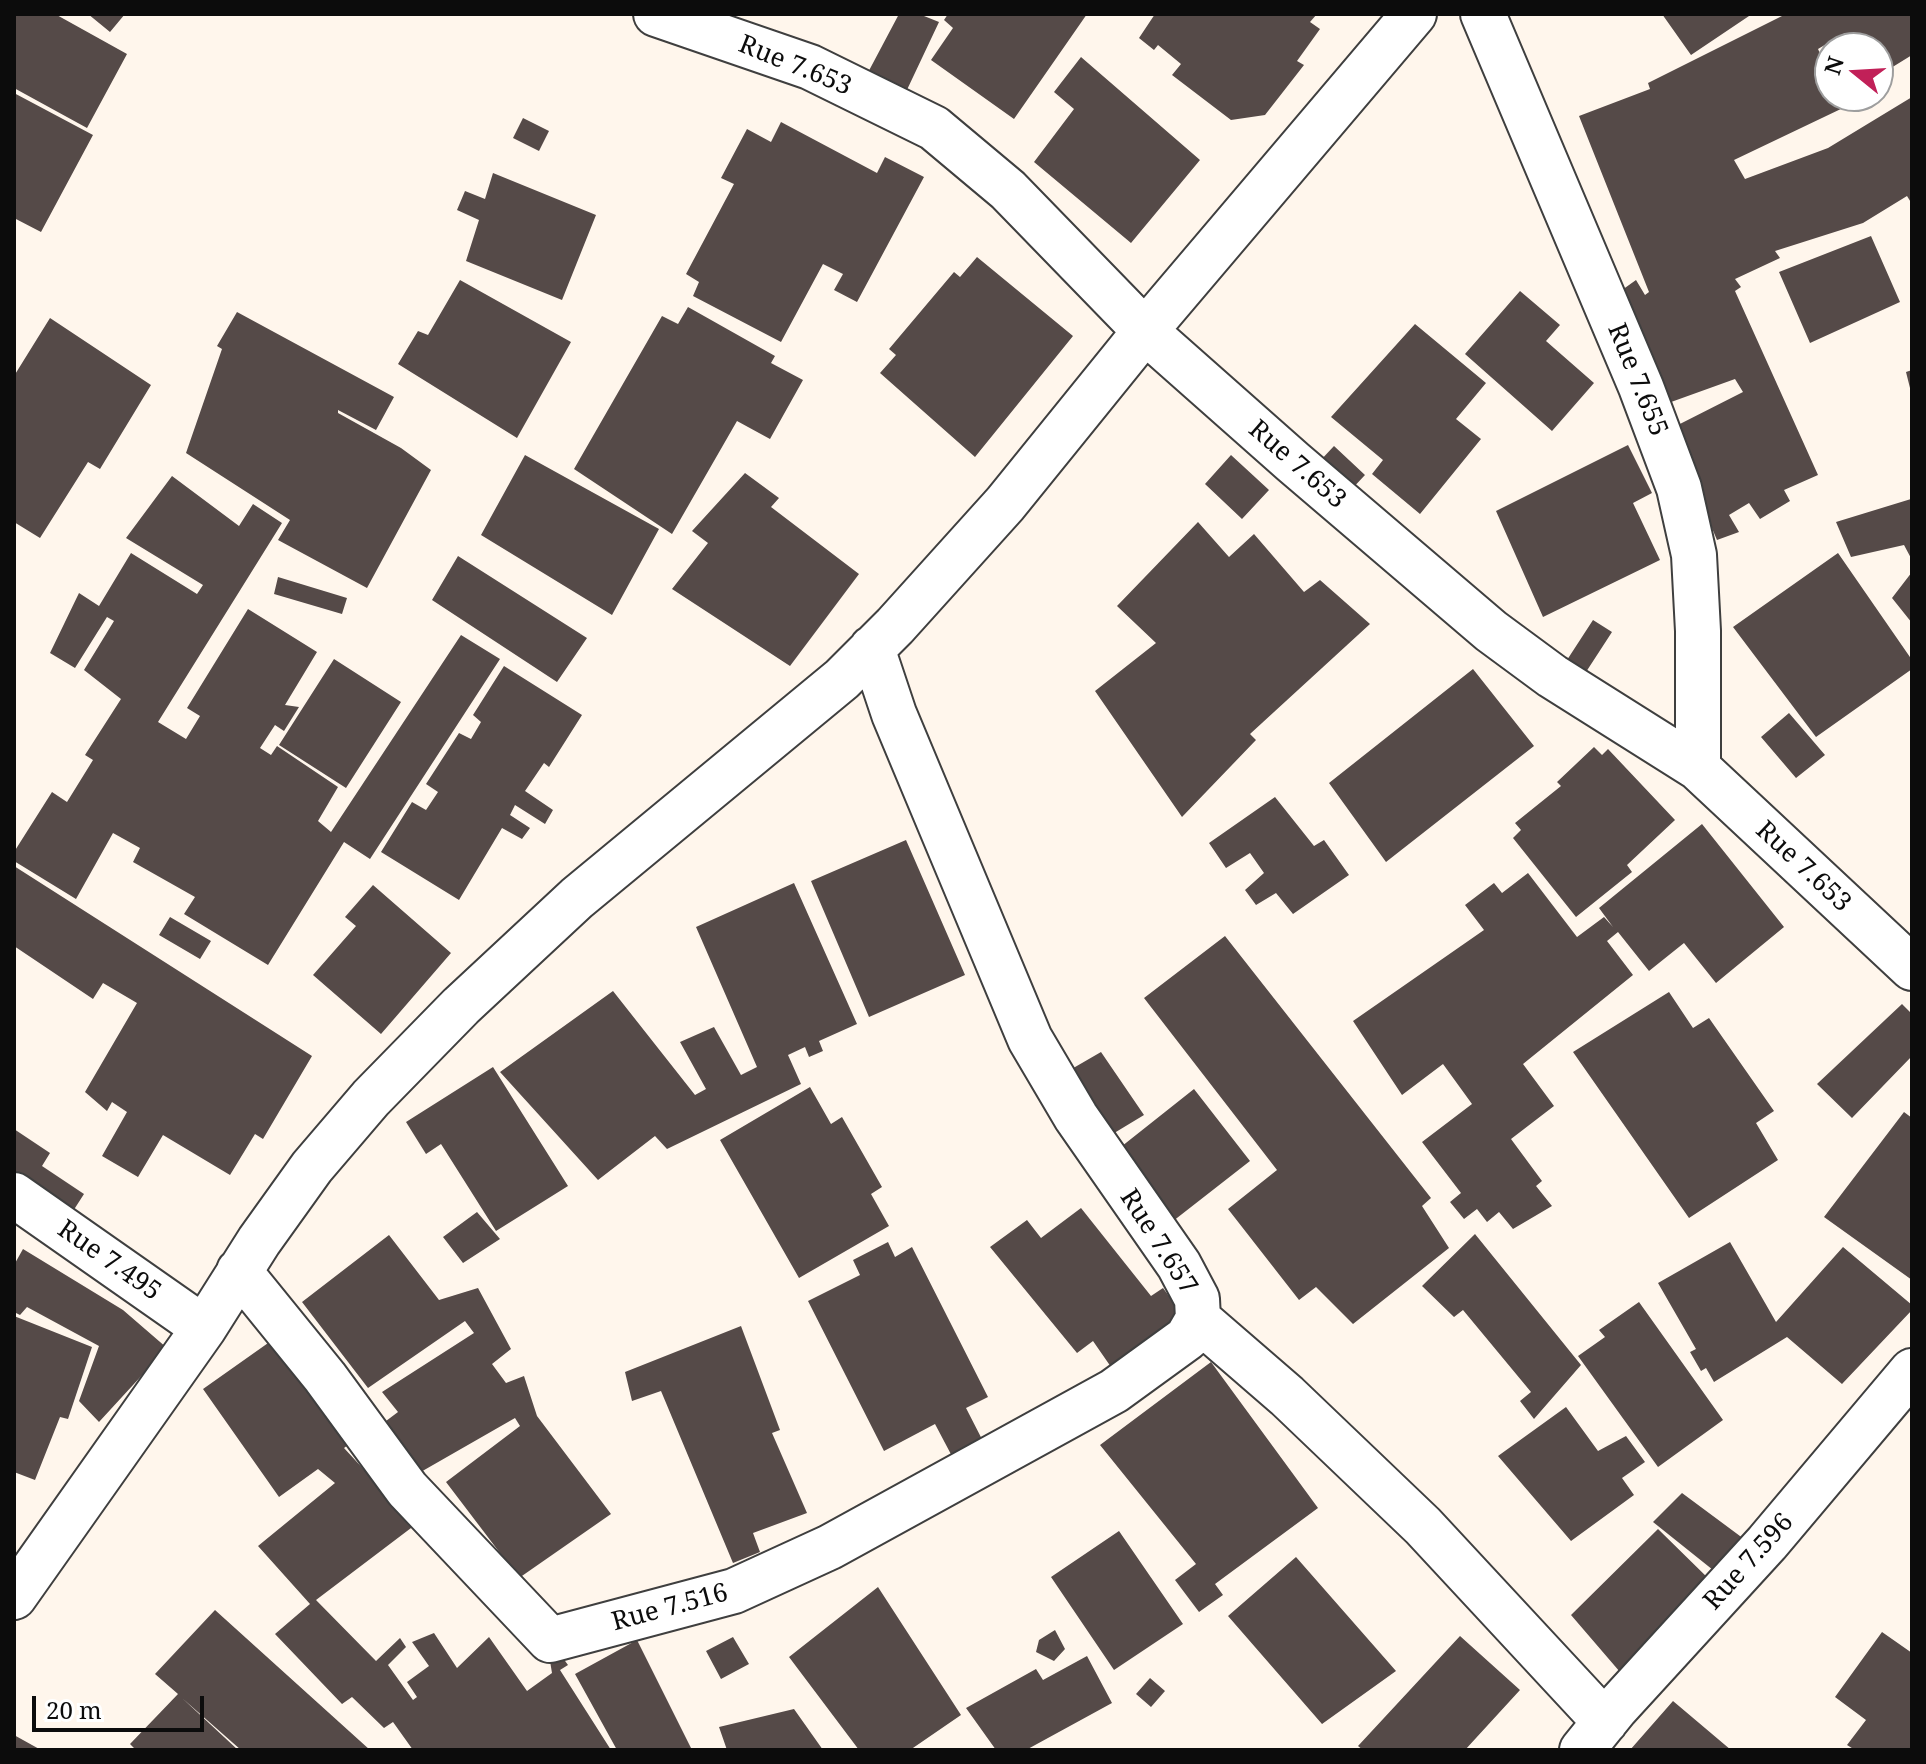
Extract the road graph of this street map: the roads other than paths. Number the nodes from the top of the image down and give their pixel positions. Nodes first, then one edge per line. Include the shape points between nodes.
1 (656, 14) edge
2 (1414, 14) edge
3 (1483, 14) edge
4 (1145, 331) junction
5 (872, 648) junction
6 (1698, 768) junction
7 (1912, 968) edge
8 (14, 1195) edge
9 (239, 1271) junction
10 (1198, 1319) junction
11 (204, 1328) junction
12 (1912, 1371) edge
13 (14, 1597) edge
14 (1594, 1736) edge

1 - 4 street, Rue 7.653 via 810,67 934,128 1008,190
2 - 4 street
3 - 6 street, Rue 7.655 via 1679,488 1694,555
4 - 5 street via 1005,504
4 - 6 street, Rue 7.653 via 1491,631
5 - 9 street via 842,679 577,898 461,1006 312,1167
5 - 10 street, Rue 7.657 via 894,714 1030,1039 1076,1117 1179,1265 1197,1299
6 - 7 street, Rue 7.653
8 - 11 street, Rue 7.495
9 - 10 street, Rue 7.516 via 407,1489 550,1640 734,1591 830,1547 1114,1391 1187,1338
9 - 11 street
10 - 14 street, Rue 7.657 via 1423,1526
11 - 13 street
12 - 14 street, Rue 7.596

